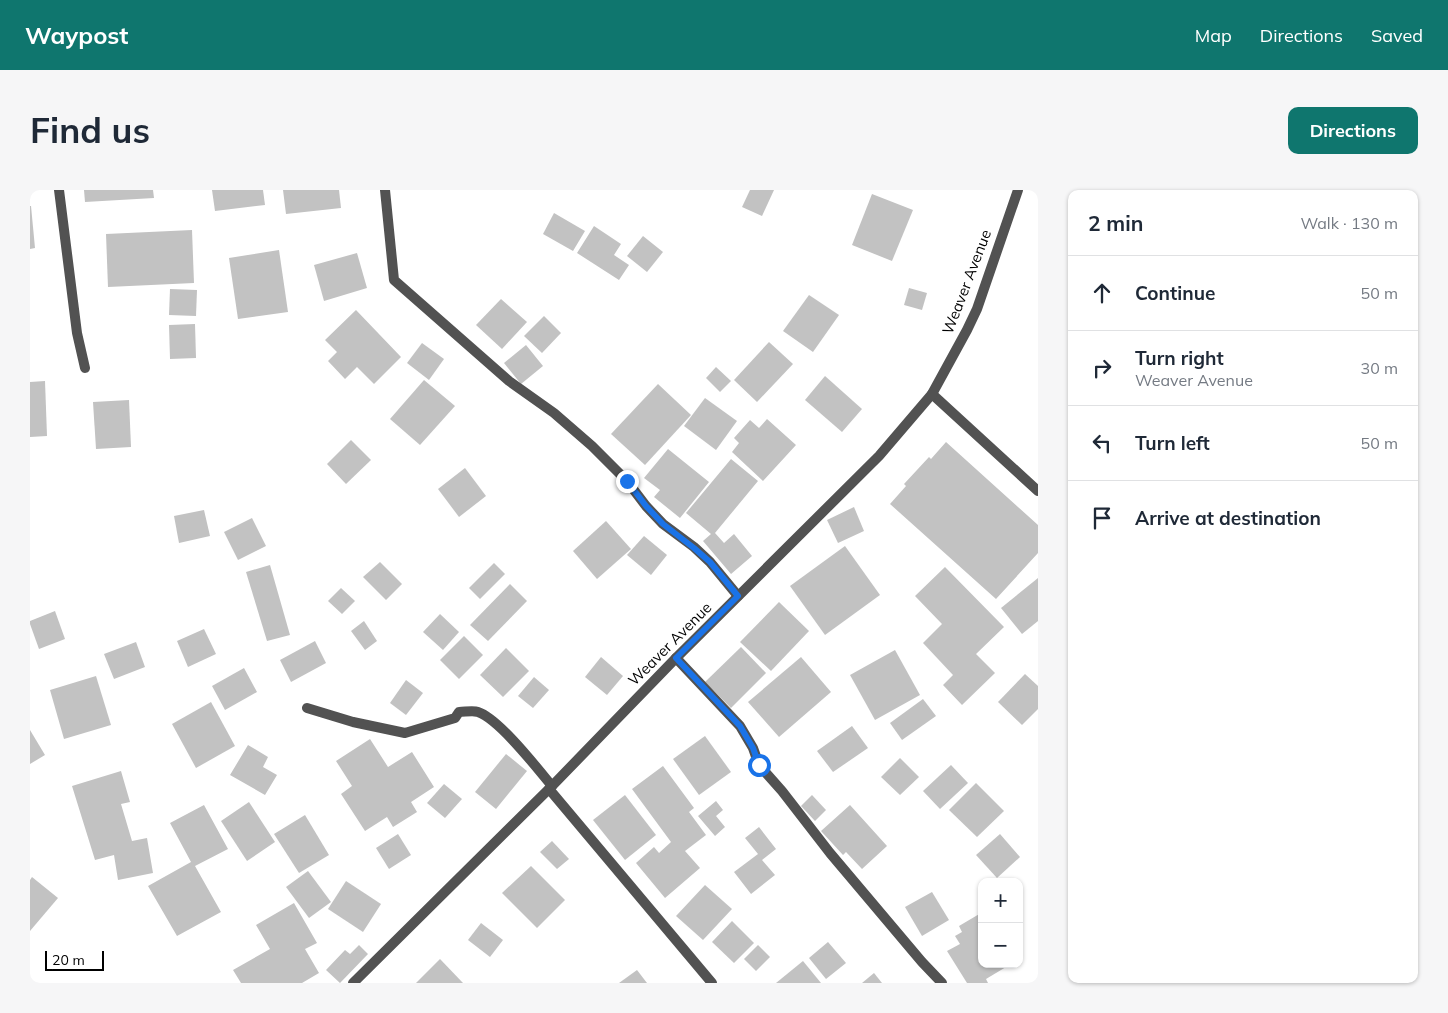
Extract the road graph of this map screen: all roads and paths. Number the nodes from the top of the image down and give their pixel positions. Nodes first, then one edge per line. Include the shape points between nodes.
1 (58, 190) edge
2 (386, 190) edge
3 (1018, 190) edge
4 (84, 368) dead end
5 (932, 394) junction
6 (1038, 491) edge
7 (738, 596) junction
8 (676, 658) junction
9 (307, 708) dead end
10 (550, 787) junction
11 (353, 983) edge
12 (712, 983) edge
13 (942, 983) edge

1 - 4 street
2 - 7 street via 394,280 509,382 554,413 592,446 663,524 710,562
3 - 5 street, Weaver Avenue via 977,309
5 - 6 street
5 - 7 street, Weaver Avenue via 879,456
7 - 8 street, Weaver Avenue
8 - 10 street, Weaver Avenue
8 - 13 street via 740,726 759,765
9 - 10 street via 405,733 455,718 459,712 478,712 513,741
10 - 11 street, Weaver Avenue
10 - 12 street

